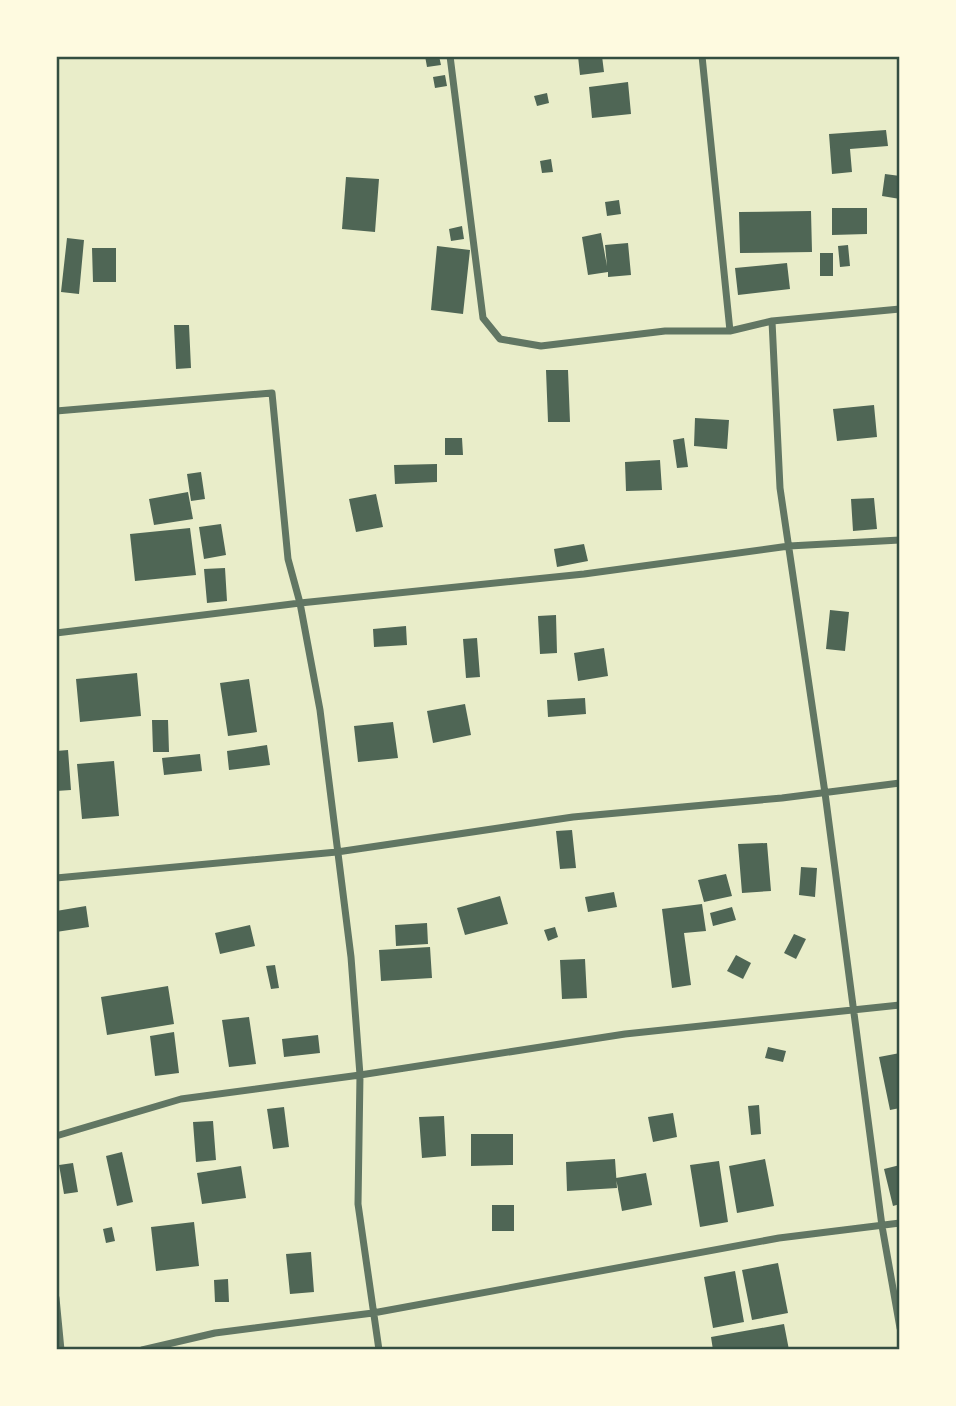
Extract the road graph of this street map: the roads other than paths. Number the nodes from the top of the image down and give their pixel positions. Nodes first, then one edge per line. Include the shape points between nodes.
1 (450, 56) edge
2 (702, 56) edge
3 (900, 309) edge
4 (772, 321) junction
5 (730, 331) junction
6 (56, 411) edge
7 (900, 540) edge
8 (789, 546) junction
9 (300, 603) junction
10 (56, 633) edge
11 (900, 783) edge
12 (825, 793) junction
13 (337, 852) junction
14 (56, 878) edge
15 (900, 1005) edge
16 (853, 1011) junction
17 (360, 1075) junction
18 (56, 1136) edge
19 (900, 1223) edge
20 (882, 1226) junction
21 (56, 1298) edge
22 (373, 1313) junction
23 (900, 1328) edge
24 (61, 1350) edge
25 (142, 1350) edge
26 (379, 1350) edge

1 - 5 street via 484,318 500,339 541,346 665,331
2 - 5 street
3 - 4 street
4 - 5 street
4 - 8 street via 780,488
6 - 9 street via 271,393 288,559
7 - 8 street
8 - 9 street via 583,574
8 - 12 street
9 - 10 street
9 - 13 street via 320,710
11 - 12 street
12 - 13 street via 573,817
12 - 16 street
13 - 14 street
13 - 17 street
15 - 16 street
16 - 17 street via 625,1034
16 - 20 street
17 - 18 street via 181,1099
17 - 22 street via 358,1204
19 - 20 street
20 - 22 street via 765,1241
20 - 23 street
21 - 24 street
22 - 25 street via 215,1333
22 - 26 street

